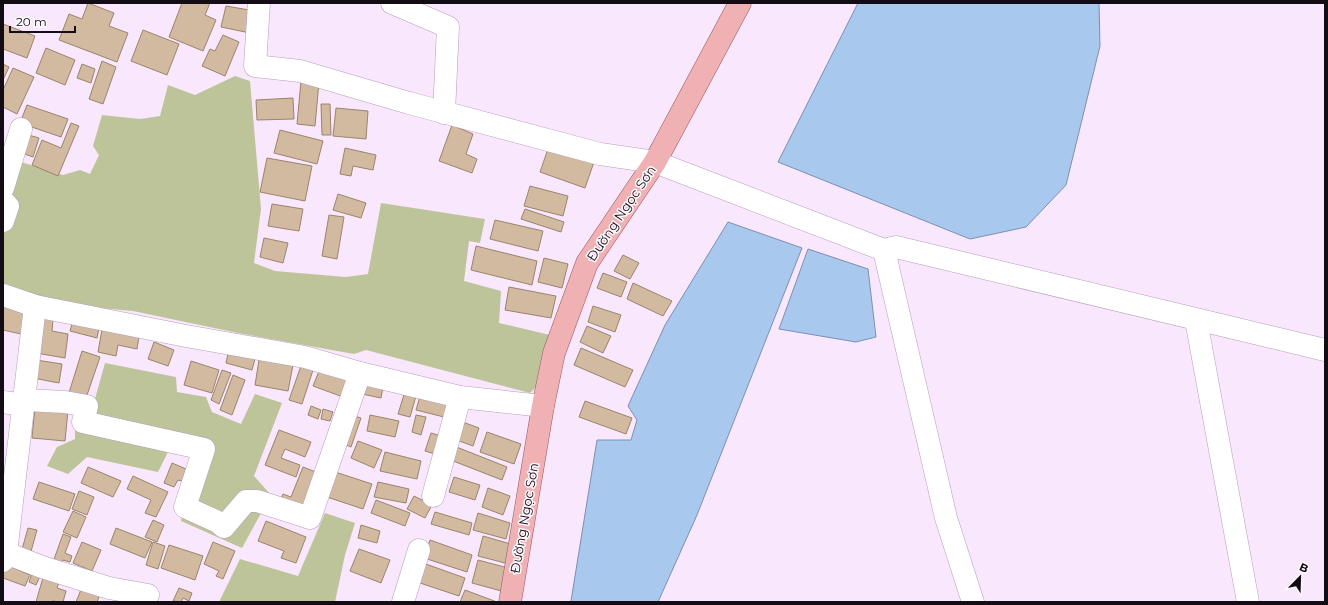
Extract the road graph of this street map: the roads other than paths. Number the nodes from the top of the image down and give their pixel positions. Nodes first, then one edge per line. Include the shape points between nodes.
1 (259, 3) edge
2 (392, 3) edge
3 (740, 3) edge
4 (444, 113) junction
5 (20, 129) dead end
6 (655, 162) junction
7 (3, 188) edge
8 (3, 201) edge
9 (3, 221) edge
10 (884, 250) junction
11 (3, 295) edge
12 (35, 306) junction
13 (1196, 320) junction
14 (1325, 350) edge
15 (360, 373) junction
16 (460, 397) junction
17 (17, 402) edge
18 (543, 406) junction
19 (433, 496) dead end
20 (419, 550) dead end
21 (5, 557) edge
22 (148, 595) dead end
23 (403, 602) edge
24 (510, 602) edge
25 (973, 602) edge
26 (1248, 602) edge

1 - 4 street via 255,66 300,71
2 - 4 street via 448,26
3 - 6 main road, Đường Ngọc Sơn
4 - 6 street via 600,154
5 - 7 street
6 - 10 street
6 - 18 main road, Đường Ngọc Sơn via 587,263 554,353
8 - 9 street via 8,206
10 - 13 street via 896,247
10 - 25 street via 946,518
11 - 12 street
12 - 15 street via 305,357
12 - 17 street
13 - 14 street
13 - 26 street
15 - 16 street
15 - 17 street via 310,518 257,500 246,501 224,526 185,507 204,449 83,422 87,406 64,402
16 - 18 street
16 - 19 street
17 - 21 street
18 - 24 main road, Đường Ngọc Sơn
20 - 23 street
21 - 22 street via 109,588

